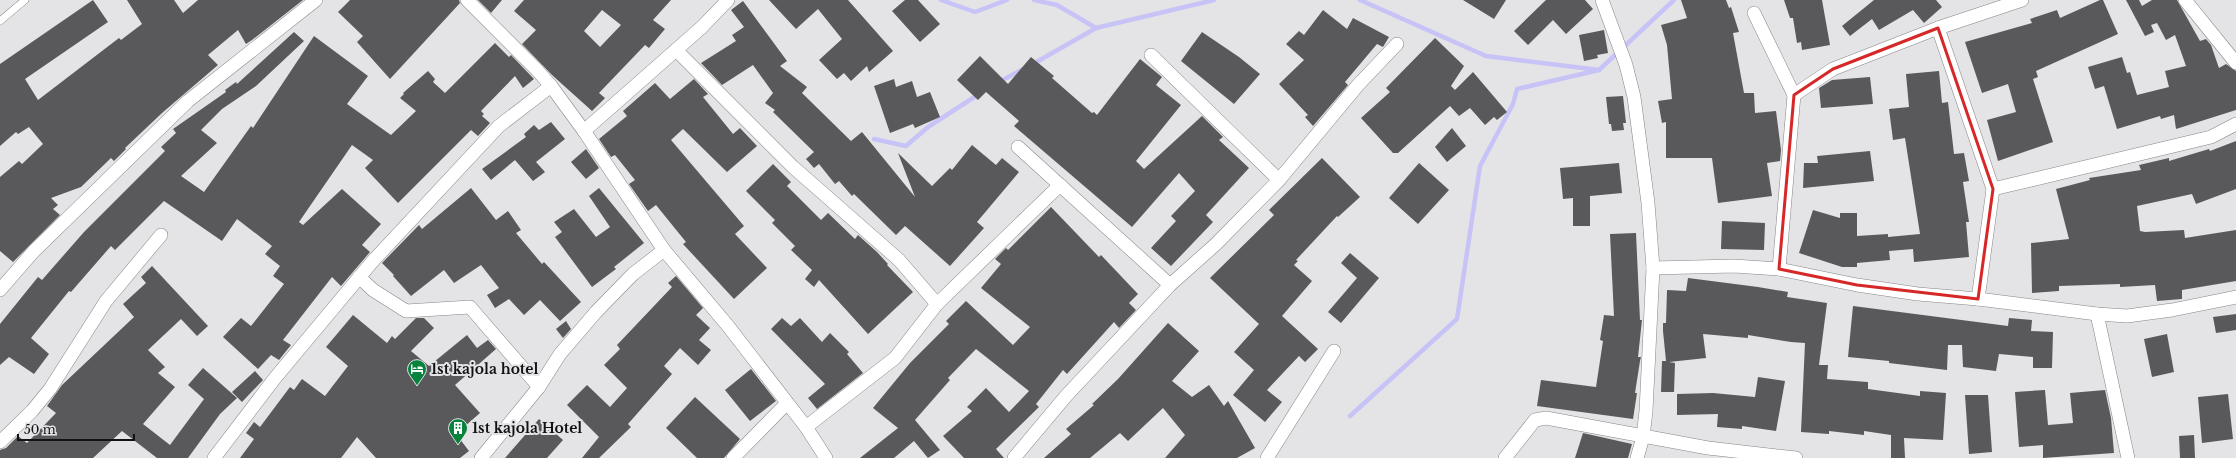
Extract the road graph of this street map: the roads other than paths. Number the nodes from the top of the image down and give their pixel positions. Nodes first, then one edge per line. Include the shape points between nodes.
1 (25, 0) edge
2 (316, 0) edge
3 (467, 0) edge
4 (728, 0) edge
5 (1602, 0) edge
6 (2022, 0) edge
7 (2185, 0) edge
8 (1754, 13) dead end
9 (0, 21) edge
10 (1938, 28) junction
11 (1397, 44) dead end
12 (676, 50) junction
13 (1151, 55) dead end
14 (2236, 64) edge
15 (551, 86) junction
16 (1794, 94) junction
17 (2236, 124) edge
18 (584, 131) junction
19 (1018, 147) dead end
20 (1279, 180) junction
21 (1060, 186) junction
22 (1993, 189) junction
23 (162, 235) dead end
24 (664, 250) junction
25 (1653, 268) junction
26 (1779, 269) junction
27 (360, 277) junction
28 (1170, 285) junction
29 (0, 290) edge
30 (2236, 297) edge
31 (1978, 299) junction
32 (937, 304) junction
33 (2097, 314) junction
34 (1334, 351) dead end
35 (539, 387) junction
36 (787, 403) junction
37 (806, 427) junction
38 (1643, 437) junction
39 (0, 442) edge
40 (1022, 455) edge
41 (214, 458) edge
42 (481, 458) edge
43 (733, 458) edge
44 (826, 458) edge
45 (1267, 458) edge
46 (1505, 458) edge
47 (1637, 458) edge
48 (1796, 458) edge
49 (2128, 458) edge

1 - 9 lane
2 - 29 street via 188,102 33,252
3 - 15 street
4 - 12 street
5 - 25 street via 1626,65 1634,97 1648,203
6 - 10 street
7 - 14 street
8 - 16 street
10 - 16 street via 1833,69
10 - 22 street
11 - 20 street via 1358,85
12 - 18 street
12 - 32 street via 792,167 899,260
13 - 20 street
15 - 18 street
15 - 27 street via 499,126
16 - 26 street
17 - 22 street via 2211,136
18 - 24 street
19 - 21 street
20 - 28 street via 1216,244
21 - 28 street
21 - 32 street
22 - 31 street
23 - 39 street via 106,301 50,389 32,411
24 - 35 street via 633,274 596,312 560,354
24 - 36 street via 728,326
25 - 26 street via 1734,266
25 - 38 street
26 - 31 street via 1857,285
27 - 35 street via 373,290 406,311 470,306
27 - 41 street via 275,378
28 - 40 street via 1066,396
30 - 33 street via 2127,316
31 - 33 street
32 - 37 street via 895,358
33 - 49 street
34 - 45 street
35 - 42 street
36 - 37 street
36 - 43 street
37 - 44 street
38 - 46 street via 1546,418 1535,420
38 - 47 street
38 - 48 street via 1708,448

